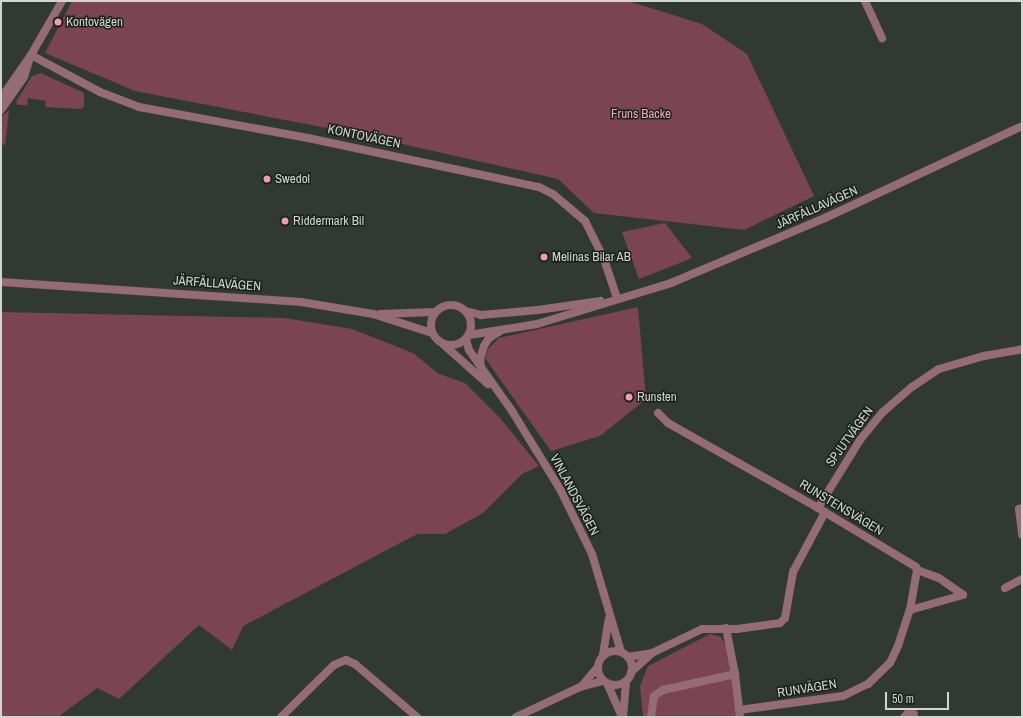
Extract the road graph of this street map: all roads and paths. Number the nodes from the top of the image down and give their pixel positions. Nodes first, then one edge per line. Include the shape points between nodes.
1 (62, 1) edge
2 (865, 1) edge
3 (882, 38) dead end
4 (31, 55) junction
5 (1, 98) edge
6 (1, 110) edge
7 (1022, 126) edge
8 (1, 282) edge
9 (1, 286) edge
10 (59, 286) junction
11 (617, 298) junction
12 (466, 311) junction
13 (436, 312) junction
14 (373, 314) junction
15 (507, 328) junction
16 (432, 333) junction
17 (468, 337) junction
18 (443, 344) junction
19 (1022, 349) edge
20 (481, 368) junction
21 (497, 392) junction
22 (658, 413) dead end
23 (1022, 508) edge
24 (821, 510) junction
25 (1022, 535) edge
26 (917, 570) junction
27 (1022, 579) edge
28 (1005, 588) dead end
29 (910, 610) junction
30 (609, 618) junction
31 (726, 628) junction
32 (620, 652) junction
33 (652, 653) junction
34 (603, 655) junction
35 (628, 657) junction
36 (597, 668) junction
37 (631, 672) junction
38 (735, 674) junction
39 (626, 681) junction
40 (605, 682) junction
41 (580, 687) junction
42 (739, 714) edge
43 (914, 714) dead end
44 (281, 717) edge
45 (417, 717) edge
46 (516, 717) edge
47 (623, 717) edge
48 (651, 717) edge
49 (904, 717) edge

1 - 4 street
2 - 3 street
4 - 5 street
4 - 6 street via 24,76
4 - 11 street, KONTOVÄGEN via 100,92 139,107 308,138 539,187 553,194 585,221 604,259
7 - 11 street, JÄRFÄLLAVÄGEN via 741,255 671,283
8 - 10 street, JÄRFÄLLAVÄGEN
9 - 10 street, JÄRFÄLLAVÄGEN
10 - 14 street, JÄRFÄLLAVÄGEN via 301,302
11 - 12 street, JÄRFÄLLAVÄGEN via 538,310 481,315
11 - 15 street, JÄRFÄLLAVÄGEN via 537,324
12 - 13 street via 450,305
12 - 17 street via 471,320
13 - 14 street, JÄRFÄLLAVÄGEN
13 - 16 street via 431,323
14 - 16 street, JÄRFÄLLAVÄGEN
15 - 17 street, JÄRFÄLLAVÄGEN
15 - 20 street via 489,338 482,352
16 - 18 street
17 - 18 street via 453,346
17 - 20 street, VINLANDSVÄGEN via 469,350
18 - 21 street, VINLANDSVÄGEN
19 - 24 street, SPJUTVÄGEN via 984,356 939,369 912,388 883,412 860,440
20 - 21 street, VINLANDSVÄGEN
21 - 30 street, VINLANDSVÄGEN via 560,488 592,554
22 - 24 street, RUNSTENSVÄGEN via 668,423
23 - 25 street via 1019,509
24 - 26 street, RUNSTENSVÄGEN
24 - 31 street, SPJUTVÄGEN via 793,572 785,618 780,623 738,629
26 - 29 street, RUNVÄGEN
26 - 29 street, RUNSTENSVÄGEN via 938,578 963,595
27 - 28 street
29 - 42 street, RUNVÄGEN via 890,663 868,684 843,696
30 - 32 street, VINLANDSVÄGEN
30 - 34 street, VINLANDSVÄGEN
31 - 33 street, SPJUTVÄGEN via 702,629
31 - 38 street
32 - 34 street via 611,651
32 - 35 street
33 - 35 street
33 - 37 street
34 - 36 street
35 - 37 street
36 - 40 street
36 - 41 street
37 - 39 street
38 - 42 street
38 - 48 street via 663,690 654,696
39 - 40 street via 617,685
39 - 47 street
40 - 41 street
40 - 47 street
41 - 46 street
43 - 49 street via 908,713
44 - 45 street via 334,665 346,660 355,664

